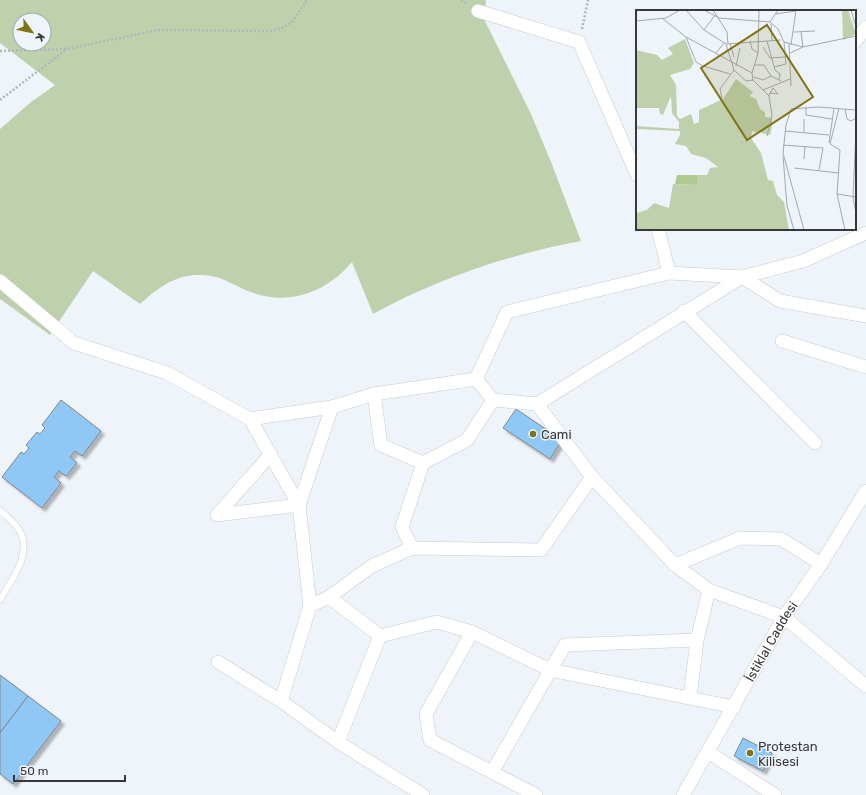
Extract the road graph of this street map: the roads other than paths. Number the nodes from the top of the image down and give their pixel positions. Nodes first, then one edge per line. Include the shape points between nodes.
1 (478, 11) dead end
2 (866, 27) edge
3 (856, 41) edge
4 (636, 173) edge
5 (658, 230) edge
6 (866, 233) edge
7 (669, 273) junction
8 (742, 277) junction
9 (0, 281) edge
10 (684, 311) junction
11 (866, 316) edge
12 (782, 341) dead end
13 (866, 367) edge
14 (476, 379) junction
15 (374, 394) junction
16 (493, 400) junction
17 (537, 404) junction
18 (332, 406) junction
19 (250, 419) junction
20 (815, 443) dead end
21 (271, 454) junction
22 (423, 463) junction
23 (592, 477) junction
24 (866, 491) edge
25 (298, 505) junction
26 (0, 510) edge
27 (412, 548) junction
28 (821, 564) junction
29 (675, 565) junction
30 (709, 590) junction
31 (329, 597) junction
32 (0, 600) edge
33 (310, 606) junction
34 (784, 617) junction
35 (472, 632) junction
36 (380, 636) junction
37 (697, 640) junction
38 (218, 662) dead end
39 (550, 670) junction
40 (866, 686) edge
41 (690, 697) junction
42 (281, 701) junction
43 (734, 707) junction
44 (338, 742) junction
45 (708, 752) junction
46 (492, 772) junction
47 (423, 795) edge
48 (536, 795) edge
49 (683, 795) edge
50 (775, 795) edge

1 - 4 street via 579,42
2 - 3 street
5 - 7 street
6 - 8 street via 803,261
7 - 8 street
7 - 14 street via 507,312
8 - 10 street
8 - 11 street via 780,302
9 - 19 street via 74,343 167,373
10 - 17 street
10 - 20 street
12 - 13 street
14 - 15 street
14 - 16 street
15 - 18 street
15 - 22 street via 381,444
16 - 17 street
16 - 22 street via 467,440
17 - 23 street
18 - 19 street
18 - 25 street
19 - 21 street
21 - 25 street
21 - 25 street via 218,515
22 - 27 street via 402,527
23 - 27 street via 541,550
23 - 29 street
24 - 28 street, İstiklal Caddesi
25 - 33 street
26 - 32 lane via 21,533 24,544 20,566
27 - 31 street via 372,566
28 - 29 street via 780,538 740,538
28 - 34 street, İstiklal Caddesi
29 - 30 street
30 - 34 street
30 - 37 street
31 - 33 street
31 - 36 street
33 - 42 street
34 - 40 street
34 - 43 street, İstiklal Caddesi
35 - 36 street via 437,622
35 - 39 street
35 - 46 street via 426,714 430,740
36 - 44 street
37 - 39 street via 565,645
37 - 41 street
38 - 42 street
39 - 41 street
39 - 46 street
41 - 43 street
42 - 44 street
43 - 45 street, İstiklal Caddesi
44 - 47 street
45 - 49 street, İstiklal Caddesi
45 - 50 street
46 - 48 street

